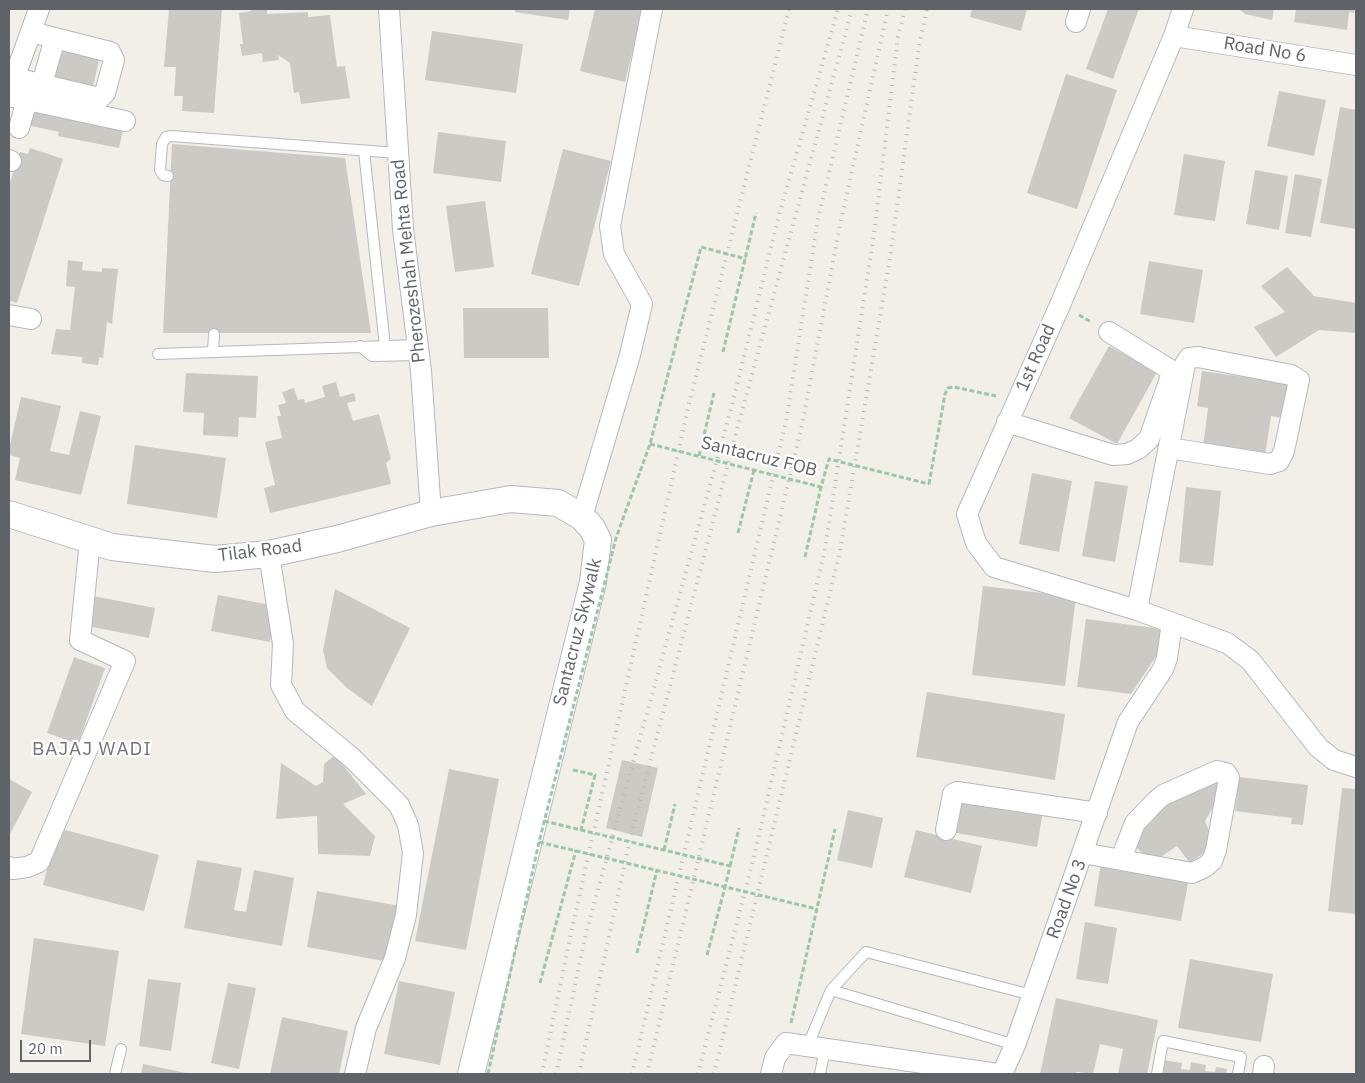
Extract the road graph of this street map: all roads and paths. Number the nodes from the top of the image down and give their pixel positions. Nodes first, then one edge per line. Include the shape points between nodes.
1 (38, 9) edge
2 (389, 9) edge
3 (652, 9) edge
4 (1183, 9) edge
5 (31, 32) junction
6 (1174, 36) junction
7 (55, 38) junction
8 (1356, 64) edge
9 (42, 84) junction
10 (15, 91) edge
11 (125, 121) dead end
12 (17, 127) edge
13 (364, 151) junction
14 (398, 153) junction
15 (168, 176) dead end
16 (756, 213) dead end
17 (746, 258) junction
18 (1060, 305) junction
19 (9, 315) edge
20 (31, 319) dead end
21 (1109, 332) joint
22 (214, 334) dead end
23 (418, 350) junction
24 (385, 351) junction
25 (213, 352) junction
26 (723, 352) dead end
27 (158, 354) dead end
28 (714, 393) dead end
29 (987, 394) dead end
30 (1007, 422) junction
31 (650, 444) junction
32 (1169, 448) junction
33 (699, 456) junction
34 (754, 470) junction
35 (821, 487) junction
36 (431, 513) junction
37 (9, 514) edge
38 (582, 516) junction
39 (738, 533) dead end
40 (90, 540) junction
41 (269, 554) junction
42 (805, 557) dead end
43 (1137, 610) junction
44 (1172, 623) junction
45 (1356, 767) edge
46 (595, 775) dead end
47 (675, 804) dead end
48 (1097, 813) junction
49 (544, 821) junction
50 (739, 828) dead end
51 (835, 829) dead end
52 (581, 830) junction
53 (946, 830) dead end
54 (539, 842) junction
55 (576, 850) junction
56 (664, 850) junction
57 (1083, 853) junction
58 (1121, 860) junction
59 (730, 866) junction
60 (9, 867) edge
61 (657, 870) junction
62 (725, 887) junction
63 (817, 909) junction
64 (637, 952) dead end
65 (707, 955) dead end
66 (540, 983) dead end
67 (831, 990) junction
68 (1032, 995) junction
69 (786, 1043) junction
70 (1015, 1045) junction
71 (816, 1047) junction
72 (121, 1049) dead end
73 (116, 1074) edge
74 (355, 1074) edge
75 (471, 1074) edge
76 (488, 1074) edge
77 (771, 1074) edge
78 (820, 1074) edge
79 (998, 1074) edge
80 (1002, 1074) edge
81 (1156, 1074) edge
82 (1238, 1074) edge

1 - 5 street
2 - 14 street, Pherozeshah Mehta Road
3 - 38 street via 610,226 614,254 642,304
4 - 6 street, 1st Road
5 - 7 street
5 - 10 street
6 - 8 street, Road No 6
6 - 18 street, 1st Road
7 - 9 street
7 - 9 street via 114,55 106,93 95,98
9 - 10 street
10 - 11 street
10 - 12 street
13 - 14 lane
13 - 15 lane via 172,136 166,137 162,144 160,170 163,176
13 - 24 lane
14 - 23 street, Pherozeshah Mehta Road via 403,229
16 - 17 path
17 - 26 path
17 - 31 path, Santacruz Skywalk, bridge via 701,247
18 - 21 path
18 - 30 street, 1st Road
19 - 20 street
21 - 30 street via 1172,373 1149,439 1138,449 1114,456
22 - 25 lane
23 - 24 lane
23 - 36 street, Pherozeshah Mehta Road
24 - 25 lane via 360,346
25 - 27 lane
28 - 33 path
29 - 35 path, Santacruz FOB, bridge via 948,388 929,484 829,459
30 - 43 street, 1st Road via 968,514 976,543 994,567
31 - 33 path, Santacruz FOB, bridge
31 - 49 path, Santacruz Skywalk, bridge via 616,538
32 - 32 street via 1189,358 1291,375 1299,380 1279,461 1270,464
32 - 43 street
33 - 34 path, Santacruz FOB, bridge
34 - 35 path, Santacruz FOB, bridge
34 - 39 path
35 - 42 path
36 - 38 street, Tilak Road via 511,499 558,503
36 - 41 street, Tilak Road
37 - 40 street, Tilak Road
38 - 75 street via 598,540 593,582
40 - 41 street, Tilak Road via 112,547 215,559
40 - 60 street via 80,640 126,661 39,862 27,867
41 - 74 street via 283,644 281,685 295,711 352,758 399,805 408,825 413,853 406,915 395,958 366,1028
43 - 44 street, 1st Road
44 - 45 street, 1st Road via 1227,643 1250,660 1318,747 1334,760
44 - 48 street, Road No 3 via 1167,658 1128,722
46 - 52 path
47 - 56 path
48 - 53 street via 957,792
48 - 57 street, Road No 3
49 - 52 path, bridge
49 - 54 path, Santacruz Skywalk, bridge
50 - 59 path
51 - 63 path
52 - 56 path, bridge
54 - 55 path, bridge
54 - 76 path, Santacruz Skywalk, bridge
55 - 61 path, bridge
55 - 66 path
56 - 59 path, bridge
57 - 58 street
57 - 68 street, Road No 3
58 - 58 street via 1192,873 1205,867 1212,861 1216,850 1228,778 1226,773 1217,770 1163,795 1134,824
59 - 62 path, bridge
61 - 62 path, bridge
61 - 64 path
62 - 63 path, bridge
62 - 65 path
63 - 69 path
67 - 68 lane via 866,952
67 - 70 lane
67 - 71 lane
68 - 70 street, Road No 3
69 - 71 street
69 - 77 street via 775,1058
70 - 80 street, Road No 3
71 - 78 lane
71 - 79 street
72 - 73 lane
81 - 82 lane via 1163,1041 1241,1057

